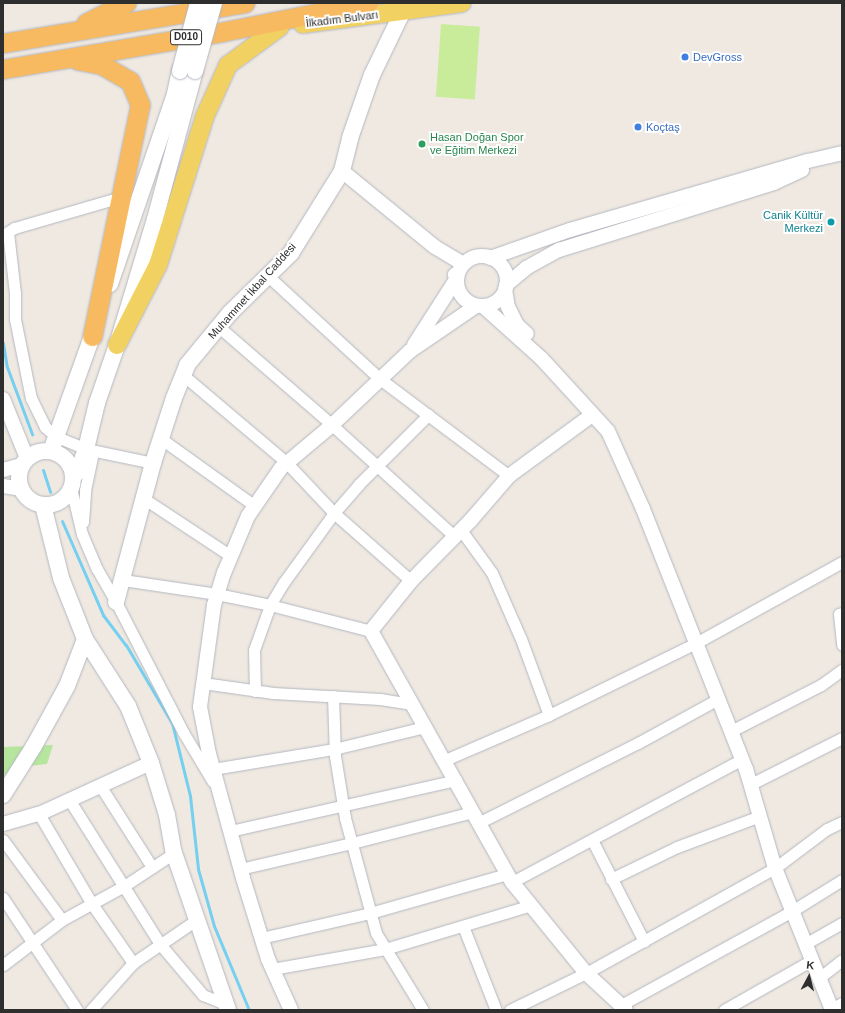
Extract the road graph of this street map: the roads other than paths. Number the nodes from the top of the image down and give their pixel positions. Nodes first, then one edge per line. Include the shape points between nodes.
1 (126, 3) edge
2 (198, 3) edge
3 (245, 3) edge
4 (368, 3) edge
5 (462, 3) edge
6 (223, 4) edge
7 (402, 11) junction
8 (280, 27) junction
9 (68, 32) junction
10 (221, 32) junction
11 (3, 43) edge
12 (63, 57) junction
13 (3, 69) edge
14 (187, 71) junction
15 (838, 154) edge
16 (342, 171) junction
17 (121, 197) junction
18 (435, 247) junction
19 (490, 258) junction
20 (463, 264) junction
21 (268, 276) junction
22 (457, 278) junction
23 (506, 287) junction
24 (479, 306) junction
25 (219, 327) junction
26 (92, 336) junction
27 (117, 345) junction
28 (410, 351) junction
29 (183, 374) junction
30 (380, 379) junction
31 (3, 399) edge
32 (428, 415) junction
33 (592, 415) junction
34 (332, 425) junction
35 (604, 426) junction
36 (160, 438) junction
37 (54, 444) junction
38 (89, 450) junction
39 (25, 462) junction
40 (152, 462) junction
41 (286, 462) junction
42 (377, 466) junction
43 (3, 470) edge
44 (509, 476) junction
45 (72, 483) junction
46 (3, 486) edge
47 (21, 489) junction
48 (143, 498) junction
49 (43, 505) junction
50 (255, 506) junction
51 (334, 513) junction
52 (458, 533) junction
53 (82, 534) junction
54 (231, 556) junction
55 (842, 562) edge
56 (123, 580) junction
57 (411, 581) junction
58 (217, 594) junction
59 (116, 602) junction
60 (270, 605) junction
61 (842, 613) edge
62 (371, 631) junction
63 (85, 639) junction
64 (696, 643) junction
65 (842, 645) edge
66 (842, 670) edge
67 (203, 683) junction
68 (255, 691) junction
69 (333, 696) junction
70 (718, 699) junction
71 (411, 704) junction
72 (549, 715) junction
73 (425, 727) junction
74 (731, 731) junction
75 (842, 738) edge
76 (334, 749) junction
77 (445, 760) junction
78 (742, 760) junction
79 (151, 763) junction
80 (213, 769) junction
81 (456, 780) junction
82 (751, 784) junction
83 (101, 787) junction
84 (219, 791) junction
85 (3, 795) edge
86 (70, 801) junction
87 (343, 806) junction
88 (39, 814) junction
89 (760, 816) junction
90 (476, 817) junction
91 (842, 822) edge
92 (3, 824) edge
93 (230, 831) junction
94 (3, 840) edge
95 (592, 840) junction
96 (352, 843) junction
97 (174, 853) junction
98 (152, 867) junction
99 (775, 868) junction
100 (240, 869) junction
101 (510, 878) junction
102 (611, 879) junction
103 (842, 880) edge
104 (124, 886) junction
105 (3, 898) edge
106 (92, 904) junction
107 (532, 905) junction
108 (792, 911) junction
109 (370, 913) junction
110 (62, 920) junction
111 (196, 920) junction
112 (842, 923) edge
113 (463, 926) junction
114 (261, 938) junction
115 (644, 941) junction
116 (32, 943) junction
117 (160, 944) junction
118 (806, 944) junction
119 (385, 949) junction
120 (812, 960) junction
121 (842, 960) edge
122 (133, 963) junction
123 (3, 964) edge
124 (272, 969) junction
125 (586, 973) junction
126 (819, 978) junction
127 (226, 1007) edge
128 (835, 1007) edge
129 (624, 1008) edge
130 (77, 1010) edge
131 (91, 1010) edge
132 (291, 1010) edge
133 (423, 1010) edge
134 (496, 1010) edge
135 (510, 1010) edge
136 (724, 1010) edge

1 - 9 highway
2 - 14 main road, bridge
3 - 6 highway, D010
4 - 10 highway, İlkadım Bulvarı / D010
5 - 7 main road, İlkadım Bulvarı
6 - 9 highway, D010
6 - 14 main road, bridge
7 - 8 main road, İlkadım Bulvarı
7 - 16 main road, Muhammet İkbal Caddesi via 372,75 350,138
8 - 10 main road, İlkadım Bulvarı
8 - 27 main road via 228,65 205,116 158,265
9 - 11 highway, D010
10 - 12 highway, İlkadım Bulvarı / D010
12 - 13 highway, İlkadım Bulvarı / D010
12 - 17 highway via 102,65 130,81 140,105
14 - 26 main road via 175,94
14 - 27 main road via 155,219
15 - 19 street via 570,230
15 - 23 street via 774,183 559,250 526,268
16 - 18 street
16 - 21 main road, Muhammet İkbal Caddesi via 291,253
17 - 26 highway
17 - 37 street via 14,228 8,232 15,292 15,319 31,398
18 - 20 street
18 - 22 street
19 - 20 street via 476,257
19 - 23 street via 503,269
20 - 22 street
21 - 25 main road, Muhammet İkbal Caddesi
21 - 30 street
22 - 24 street via 459,292 469,303
22 - 28 street
23 - 24 street via 499,300
23 - 35 street via 508,307 517,325 589,399
24 - 28 street
24 - 33 street via 541,358
25 - 29 main road, Muhammet İkbal Caddesi via 187,365
25 - 34 street
26 - 37 main road
27 - 38 main road via 97,402
28 - 30 street
29 - 36 main road, Muhammet İkbal Caddesi
29 - 41 street
30 - 32 street
30 - 34 street
31 - 39 street
32 - 42 street
32 - 44 street
33 - 35 street
33 - 44 street
34 - 41 street
34 - 42 street
35 - 64 street via 643,509
36 - 40 main road, Muhammet İkbal Caddesi
36 - 50 street
37 - 38 street
37 - 39 main road
37 - 45 main road via 71,468
38 - 40 street
38 - 45 main road
38 - 53 street
39 - 43 street
39 - 47 main road via 19,481
40 - 48 main road, Muhammet İkbal Caddesi
41 - 50 street
41 - 51 street
42 - 51 street
42 - 52 street
44 - 52 street
45 - 49 main road via 63,499
45 - 53 street
46 - 47 street
47 - 49 main road via 30,500
48 - 54 street
48 - 56 main road, Muhammet İkbal Caddesi
49 - 63 main road via 61,578
50 - 54 street
51 - 57 street
51 - 60 street
52 - 57 street
52 - 72 street via 492,573 521,639
53 - 59 street via 97,569
54 - 58 street
55 - 64 street
56 - 58 street
56 - 59 main road, Muhammet İkbal Caddesi
57 - 62 street
58 - 60 street
58 - 67 street
59 - 84 street via 176,720
60 - 62 street
60 - 68 street via 254,650
61 - 65 street via 839,614
62 - 71 street
63 - 79 main road via 128,706
63 - 85 main road via 67,686
64 - 70 street
64 - 72 street
66 - 74 street via 821,685
67 - 68 street
67 - 80 street via 200,707
68 - 69 street
69 - 71 street
69 - 76 street
70 - 74 street
70 - 90 street via 638,743
71 - 73 street
72 - 77 street
73 - 76 street
73 - 77 street
74 - 78 street
75 - 82 street
76 - 80 street
76 - 87 street
77 - 81 street
78 - 82 street
78 - 95 street
79 - 83 street
79 - 97 main road via 167,815
80 - 84 street
81 - 87 street
81 - 90 street
82 - 89 street
83 - 86 street
83 - 98 street
84 - 93 street
86 - 88 street
86 - 104 street
87 - 93 street
87 - 96 street
88 - 92 street
88 - 106 street
89 - 99 street
89 - 102 street via 677,847
90 - 96 street
90 - 101 street
91 - 99 street via 827,829
93 - 100 street
94 - 110 street
95 - 101 street
95 - 102 street
96 - 100 street
96 - 109 street
97 - 98 street
97 - 111 main road
98 - 104 street
99 - 108 street
99 - 115 street
100 - 114 street
101 - 107 street
101 - 109 street
102 - 115 street
103 - 108 street
104 - 106 street
104 - 117 street
105 - 116 street
106 - 110 street
106 - 122 street
107 - 113 street
107 - 125 street
108 - 118 street
108 - 129 street
109 - 114 street
109 - 119 street via 376,933
110 - 116 street
111 - 117 street
111 - 127 main road
112 - 118 street
113 - 119 street
113 - 134 street
114 - 124 street
115 - 125 street
116 - 123 street
116 - 130 street
117 - 122 street
117 - 127 street via 203,995
118 - 120 street
119 - 124 street
119 - 133 street
120 - 126 street
120 - 136 street
121 - 126 street
122 - 131 street
124 - 132 street
125 - 129 street
125 - 135 street
126 - 128 street

